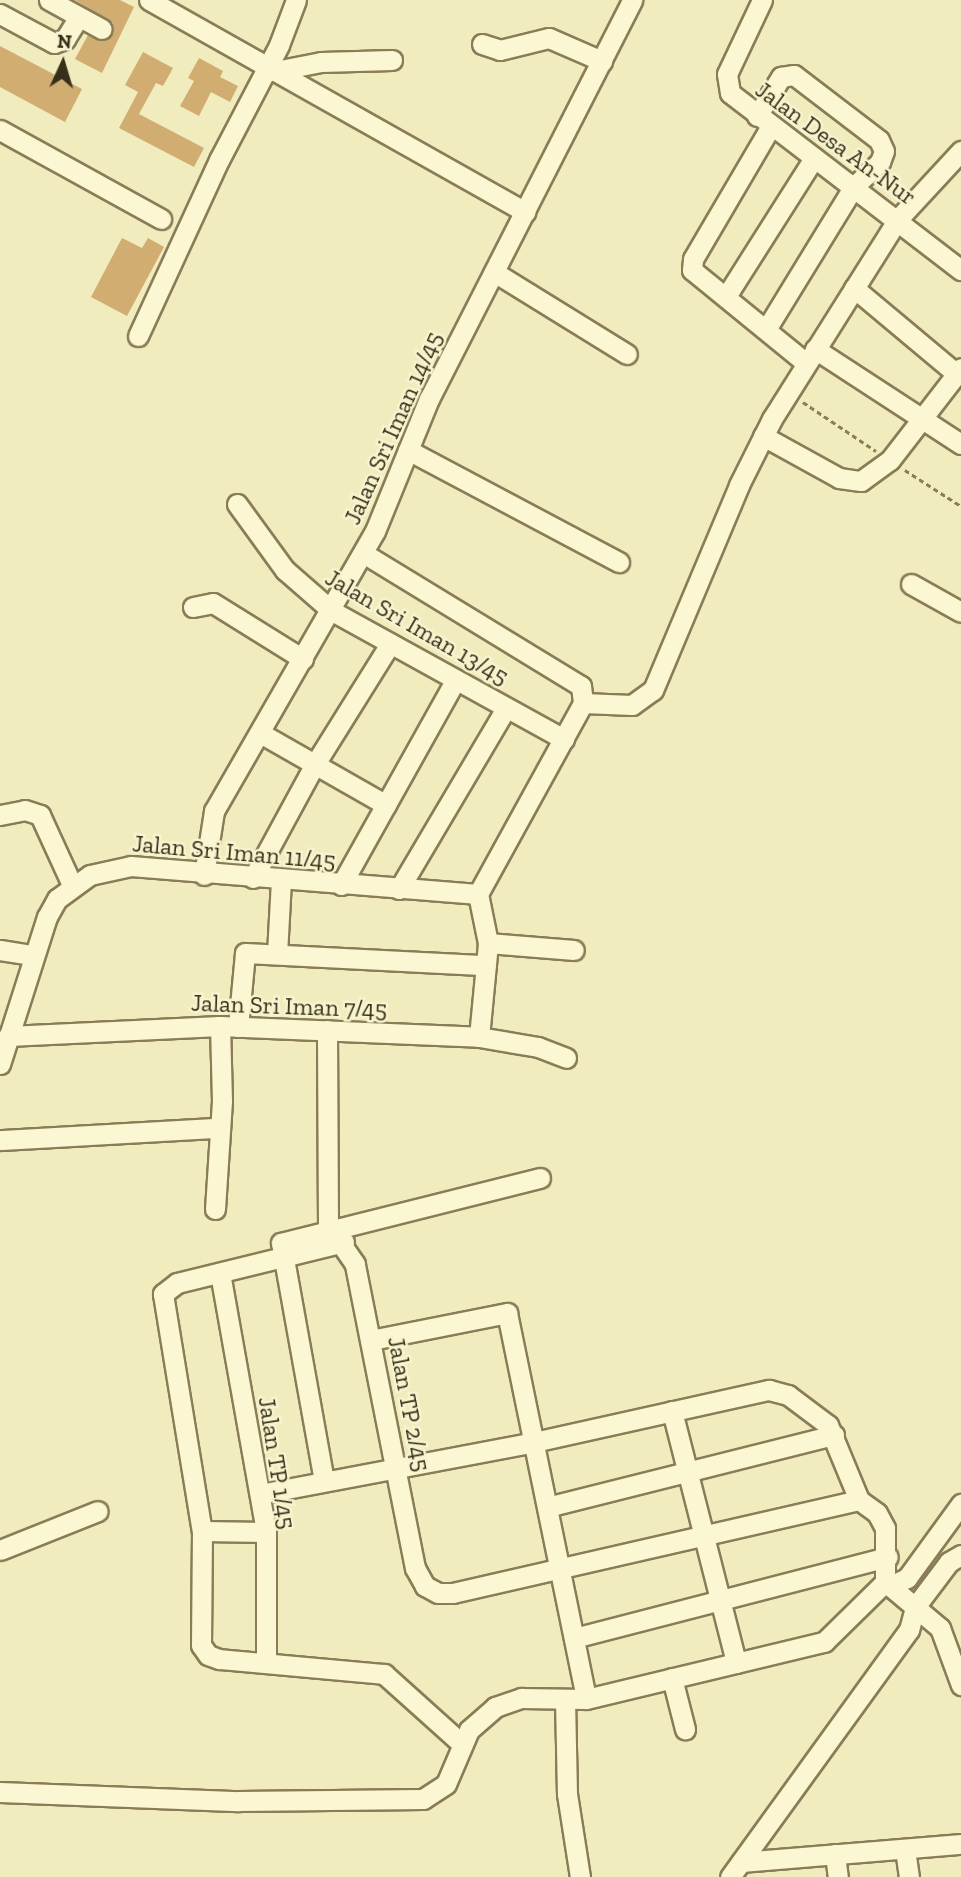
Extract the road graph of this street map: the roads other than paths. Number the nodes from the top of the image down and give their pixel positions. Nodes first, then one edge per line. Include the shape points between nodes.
1 (49, 0) edge
2 (149, 0) edge
3 (296, 0) edge
4 (632, 0) edge
5 (762, 0) edge
6 (0, 15) edge
7 (79, 17) junction
8 (102, 29) dead end
9 (482, 44) dead end
10 (392, 60) dead end
11 (601, 61) junction
12 (272, 69) junction
13 (764, 121) junction
14 (0, 130) edge
15 (961, 151) edge
16 (814, 158) junction
17 (854, 186) junction
18 (525, 212) junction
19 (161, 219) dead end
20 (898, 219) junction
21 (961, 270) edge
22 (494, 272) junction
23 (854, 288) junction
24 (727, 295) junction
25 (767, 328) junction
26 (138, 335) dead end
27 (627, 354) dead end
28 (810, 356) junction
29 (959, 371) edge
30 (924, 420) junction
31 (764, 436) junction
32 (961, 444) edge
33 (408, 450) junction
34 (237, 503) dead end
35 (363, 553) junction
36 (620, 562) dead end
37 (911, 584) dead end
38 (193, 607) dead end
39 (332, 611) junction
40 (961, 612) edge
41 (390, 644) junction
42 (303, 659) junction
43 (455, 681) junction
44 (583, 703) junction
45 (506, 708) junction
46 (260, 733) junction
47 (564, 739) junction
48 (315, 764) junction
49 (386, 805) junction
50 (0, 816) edge
51 (204, 874) junction
52 (253, 878) junction
53 (281, 880) junction
54 (72, 885) junction
55 (341, 885) junction
56 (399, 889) junction
57 (478, 894) junction
58 (488, 943) junction
59 (0, 950) edge
60 (574, 950) dead end
61 (277, 954) junction
62 (32, 955) junction
63 (486, 965) junction
64 (7, 1015) edge
65 (229, 1026) junction
66 (327, 1030) junction
67 (8, 1036) junction
68 (479, 1037) junction
69 (566, 1058) dead end
70 (0, 1064) edge
71 (218, 1128) junction
72 (0, 1140) edge
73 (540, 1178) dead end
74 (215, 1209) dead end
75 (337, 1236) junction
76 (282, 1256) junction
77 (219, 1273) junction
78 (372, 1340) junction
79 (672, 1411) junction
80 (834, 1435) junction
81 (534, 1442) junction
82 (397, 1469) junction
83 (687, 1472) junction
84 (324, 1481) junction
85 (260, 1494) junction
86 (859, 1500) junction
87 (961, 1504) edge
88 (547, 1507) junction
89 (98, 1511) dead end
90 (202, 1531) junction
91 (266, 1532) junction
92 (704, 1536) junction
93 (0, 1550) edge
94 (961, 1555) edge
95 (888, 1557) junction
96 (560, 1570) junction
97 (888, 1584) junction
98 (720, 1599) junction
99 (915, 1607) junction
100 (574, 1638) junction
101 (266, 1662) junction
102 (736, 1663) junction
103 (672, 1678) junction
104 (961, 1685) edge
105 (565, 1699) junction
106 (586, 1699) junction
107 (685, 1729) dead end
108 (462, 1744) junction
109 (0, 1792) edge
110 (961, 1844) edge
111 (905, 1849) junction
112 (835, 1854) junction
113 (736, 1869) edge
114 (580, 1877) edge
115 (838, 1877) edge
116 (909, 1877) edge

1 - 7 street
2 - 12 street
3 - 12 street
4 - 11 street, Jalan Sri Iman 14/45
5 - 13 street, Jalan Desa An-Nur via 729,68 726,85 736,101
6 - 7 street via 54,43 65,40
7 - 8 street
9 - 11 street via 500,50 549,38
10 - 12 street
11 - 18 street, Jalan Sri Iman 14/45
12 - 18 street
12 - 26 street via 219,160
13 - 16 street, Jalan Desa An-Nur
13 - 17 street via 781,77 800,78 883,145 880,162
13 - 24 street via 691,264 694,275
14 - 19 street
15 - 20 street
16 - 17 street, Jalan Desa An-Nur
16 - 24 street
17 - 20 street, Jalan Desa An-Nur
17 - 25 street
18 - 22 street, Jalan Sri Iman 14/45
20 - 21 street, Jalan Desa An-Nur
20 - 23 street
22 - 27 street
22 - 33 street, Jalan Sri Iman 14/45
23 - 28 street
23 - 29 street
24 - 25 street
25 - 28 street
28 - 30 street
28 - 31 street
29 - 30 street
30 - 31 street via 875,473 854,482
30 - 32 street
31 - 44 street via 653,690 632,705
33 - 35 street, Jalan Sri Iman 14/45
33 - 36 street
34 - 39 street, Jalan Sri Iman 13/45 via 285,570
35 - 39 street, Jalan Sri Iman 14/45
35 - 44 street via 581,686
37 - 40 street
38 - 42 street via 213,603
39 - 41 street, Jalan Sri Iman 13/45
39 - 42 street, Jalan Sri Iman 14/45
41 - 43 street, Jalan Sri Iman 13/45
41 - 48 street
42 - 46 street, Jalan Sri Iman 14/45
43 - 45 street, Jalan Sri Iman 13/45
43 - 49 street
44 - 47 street
45 - 47 street, Jalan Sri Iman 13/45
45 - 56 street
46 - 48 street
46 - 51 street, Jalan Sri Iman 14/45 via 214,811
47 - 57 street
48 - 49 street
48 - 52 street
49 - 55 street
50 - 54 street via 25,810 40,815
51 - 52 street, Jalan Sri Iman 11/45
51 - 54 street, Jalan Sri Iman 11/45 via 131,866 110,868
52 - 53 street, Jalan Sri Iman 11/45
53 - 55 street, Jalan Sri Iman 11/45
53 - 61 street
54 - 62 street, Jalan Sri Iman 11/45 via 57,899
55 - 56 street, Jalan Sri Iman 11/45
56 - 57 street, Jalan Sri Iman 11/45
57 - 58 street
58 - 60 street
58 - 63 street
59 - 62 street
61 - 63 street
61 - 65 street via 243,956
62 - 64 street, Jalan Sri Iman 11/45
63 - 68 street
64 - 67 street, Jalan Sri Iman 11/45
65 - 66 street, Jalan Sri Iman 7/45
65 - 67 street, Jalan Sri Iman 7/45
65 - 71 street
66 - 68 street, Jalan Sri Iman 7/45
66 - 75 street
67 - 70 street, Jalan Sri Iman 11/45
68 - 69 street, Jalan Sri Iman 7/45 via 538,1047
71 - 72 street
71 - 74 street
73 - 75 street
75 - 76 street via 284,1242 279,1247
75 - 78 street, Jalan TP 2/45 via 355,1264
76 - 77 street
76 - 84 street
77 - 85 street, Jalan TP 1/45
77 - 90 street via 171,1285 162,1299
78 - 81 street via 507,1313
78 - 82 street, Jalan TP 2/45
79 - 80 street via 774,1390 810,1409
79 - 81 street
79 - 83 street
80 - 83 street
80 - 86 street
81 - 82 street
81 - 88 street
82 - 84 street
82 - 96 street, Jalan TP 2/45 via 415,1568 431,1590 450,1594
83 - 88 street
83 - 92 street
84 - 85 street
85 - 91 street, Jalan TP 1/45
86 - 92 street
86 - 95 street via 883,1522
87 - 97 street via 907,1578
88 - 96 street
89 - 93 street
90 - 91 street
90 - 101 street via 204,1650 219,1659
91 - 101 street, Jalan TP 1/45
92 - 96 street
92 - 98 street
94 - 99 street via 950,1562
95 - 97 street
95 - 98 street
96 - 100 street
97 - 99 street
97 - 102 street via 828,1640
98 - 100 street
98 - 102 street
99 - 104 street via 940,1628
99 - 113 street via 907,1633
100 - 106 street
101 - 108 street via 384,1674
102 - 103 street
103 - 106 street
103 - 107 street
105 - 106 street
105 - 108 street via 522,1698 495,1707 473,1725
105 - 114 street via 567,1794
108 - 109 street via 446,1784 424,1799 239,1801
110 - 111 street
111 - 112 street
111 - 116 street
112 - 113 street
112 - 115 street

